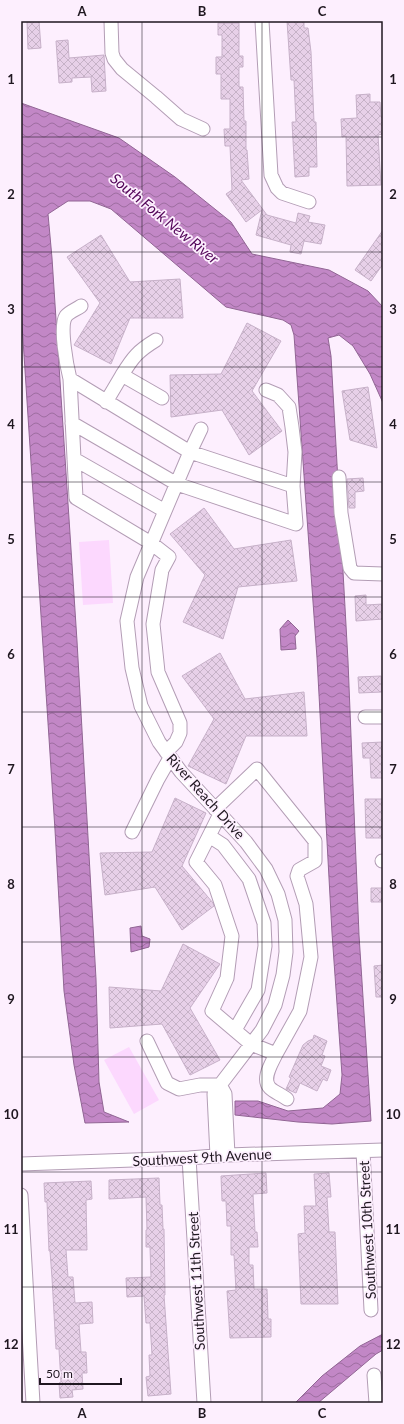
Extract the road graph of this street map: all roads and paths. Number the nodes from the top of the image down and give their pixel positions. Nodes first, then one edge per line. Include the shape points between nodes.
1 (111, 21) edge
2 (262, 21) edge
3 (203, 129) dead end
4 (309, 202) dead end
5 (81, 306) dead end
6 (156, 340) dead end
7 (122, 375) junction
8 (70, 379) junction
9 (266, 390) dead end
10 (162, 398) dead end
11 (106, 402) junction
12 (72, 423) junction
13 (201, 429) dead end
14 (190, 452) junction
15 (74, 459) junction
16 (339, 477) dead end
17 (177, 484) junction
18 (293, 486) junction
19 (165, 511) junction
20 (151, 543) junction
21 (383, 574) edge
22 (365, 717) dead end
23 (383, 717) edge
24 (168, 755) junction
25 (218, 812) junction
26 (132, 832) dead end
27 (208, 836) junction
28 (235, 1030) junction
29 (147, 1041) dead end
30 (251, 1044) junction
31 (276, 1054) junction
32 (220, 1085) junction
33 (287, 1098) dead end
34 (383, 1150) edge
35 (363, 1151) junction
36 (223, 1155) junction
37 (189, 1158) junction
38 (21, 1164) edge
39 (21, 1195) edge
40 (371, 1310) dead end
41 (374, 1375) dead end
42 (34, 1403) edge
43 (204, 1403) edge
44 (376, 1403) edge

1 - 3 street via 112,53 122,70 181,119
2 - 4 street via 271,175 282,193
5 - 8 street via 66,315 63,322
6 - 7 street via 133,357
7 - 10 street
7 - 11 street
8 - 11 street
8 - 12 street
9 - 18 street via 278,395 289,407 295,452
11 - 14 street
12 - 15 street
12 - 17 street
13 - 14 street, River Reach Drive
14 - 17 street, River Reach Drive
14 - 18 street
15 - 19 street
15 - 20 street via 76,498
16 - 21 street via 341,513 350,568 354,573
17 - 18 street via 296,524
17 - 19 street, River Reach Drive
19 - 20 street, River Reach Drive
20 - 24 street, River Reach Drive via 137,577 128,621 132,668 141,706
20 - 24 street via 169,557 162,570 153,624 158,672 180,723 180,733
22 - 23 street
24 - 25 street, River Reach Drive
24 - 26 street
25 - 27 street
25 - 30 street, River Reach Drive via 246,842 266,869 278,894 285,920 286,952 275,1005 262,1030
25 - 31 street via 257,769 315,841 315,861 300,870 297,876 306,904 311,957 300,1011
27 - 28 street via 196,862 214,885 232,936 227,978 212,1011
27 - 28 street via 223,845 249,879 264,923 265,946 258,990
28 - 30 street
29 - 32 street via 167,1083 179,1089
30 - 31 street
30 - 32 street, River Reach Drive
31 - 33 street via 266,1078 267,1083 270,1088
32 - 36 street via 225,1094
34 - 35 street, Southwest 9th Avenue
35 - 36 street, Southwest 9th Avenue
35 - 40 street, Southwest 10th Street
36 - 37 street, Southwest 9th Avenue
37 - 38 street, Southwest 9th Avenue
37 - 43 street, Southwest 11th Street
39 - 42 street
41 - 44 street

